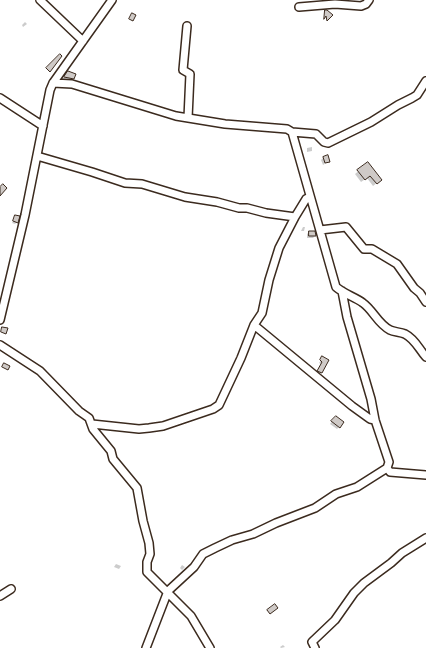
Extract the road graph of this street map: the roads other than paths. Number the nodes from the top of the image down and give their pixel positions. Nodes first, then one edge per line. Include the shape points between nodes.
1 (40, 0) edge
2 (112, 0) edge
3 (369, 0) edge
4 (309, 3) edge
5 (299, 8) dead end
6 (187, 26) dead end
7 (83, 41) junction
8 (426, 81) edge
9 (53, 82) junction
10 (0, 98) edge
11 (188, 118) junction
12 (43, 126) junction
13 (292, 132) junction
14 (37, 156) junction
15 (310, 197) junction
16 (295, 216) junction
17 (320, 230) junction
18 (342, 291) junction
19 (426, 302) edge
20 (0, 320) edge
21 (254, 325) junction
22 (0, 345) edge
23 (426, 357) edge
24 (375, 420) junction
25 (92, 424) junction
26 (387, 468) junction
27 (426, 475) edge
28 (426, 538) edge
29 (12, 589) dead end
30 (168, 591) junction
31 (0, 596) edge
32 (146, 648) edge
33 (210, 648) edge
34 (315, 648) edge

1 - 7 street
2 - 7 street
3 - 4 street via 361,6
4 - 5 street
6 - 11 street via 183,70 190,74
7 - 9 street
8 - 13 street via 412,98 328,143 316,134
9 - 11 street via 72,84
9 - 12 street
10 - 12 street
11 - 13 street via 287,129
12 - 14 street
13 - 15 street
14 - 16 street via 125,183 142,184 239,208
14 - 20 street
15 - 16 street
15 - 17 street
16 - 21 street via 279,248 262,313
17 - 18 street via 336,287
17 - 19 street via 346,226 364,249 372,249 397,264
18 - 23 street via 364,304 389,330 405,334 416,342
18 - 24 street via 346,317
21 - 24 street via 352,406
21 - 25 street via 219,405 213,409 163,426 149,428
22 - 25 street via 40,371 89,418
24 - 26 street via 389,462
25 - 30 street via 93,429 111,451 113,459 137,488 149,543 147,572
26 - 27 street via 390,472
26 - 30 street via 336,494 315,508 203,554 194,567
28 - 34 street via 402,553 359,588 334,620 312,642
29 - 31 street
30 - 32 street
30 - 33 street via 191,616

